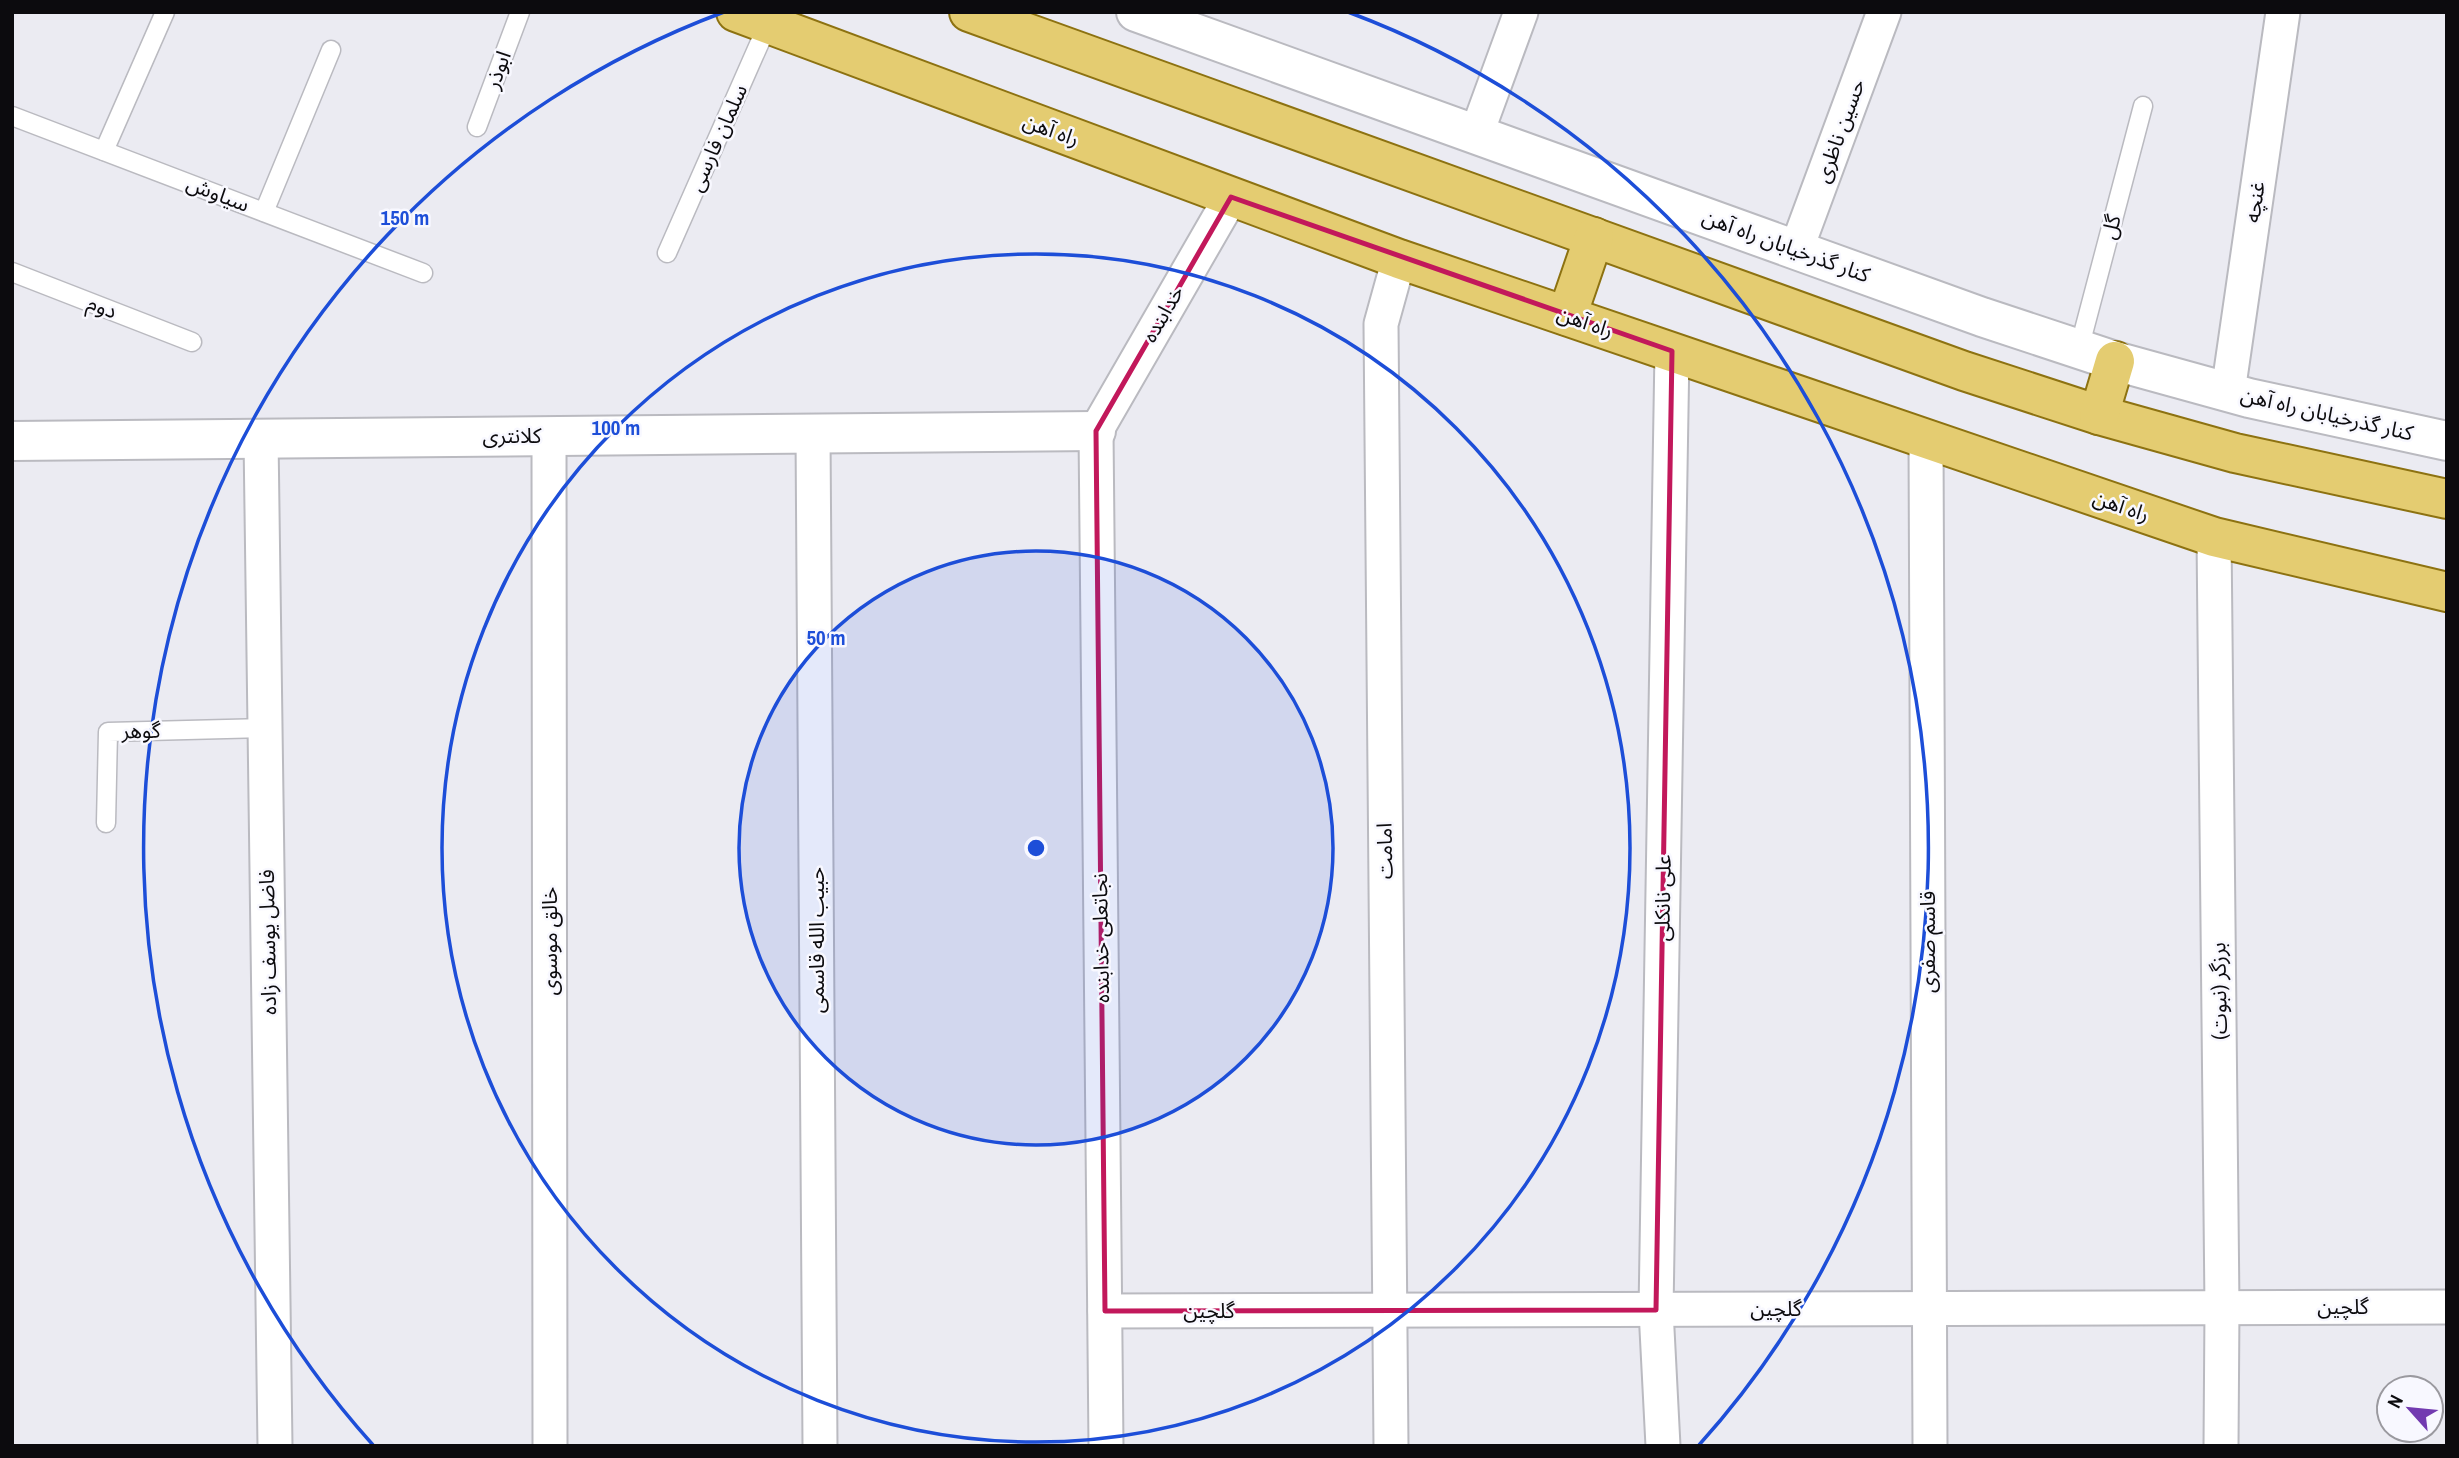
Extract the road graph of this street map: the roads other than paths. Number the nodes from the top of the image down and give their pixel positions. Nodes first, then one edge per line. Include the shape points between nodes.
1 (165, 12) edge
2 (520, 12) edge
3 (969, 12) edge
4 (1136, 12) edge
5 (1521, 12) edge
6 (1884, 12) edge
7 (2283, 12) edge
8 (752, 18) edge
9 (331, 50) dead end
10 (2143, 106) dead end
11 (12, 116) edge
12 (477, 127) dead end
13 (1476, 135) junction
14 (104, 151) junction
15 (1231, 197) junction
16 (264, 212) junction
17 (1594, 237) junction
18 (1796, 250) junction
19 (667, 253) dead end
20 (1399, 258) junction
21 (12, 272) edge
22 (423, 273) dead end
23 (1567, 316) junction
24 (192, 342) dead end
25 (2078, 349) junction
26 (1672, 351) junction
27 (2115, 361) junction
28 (2228, 392) junction
29 (2099, 415) junction
30 (1096, 431) junction
31 (813, 434) junction
32 (549, 436) junction
33 (261, 438) junction
34 (1926, 439) junction
35 (12, 441) edge
36 (2447, 441) edge
37 (2447, 499) edge
38 (2214, 537) junction
39 (2447, 592) edge
40 (265, 728) junction
41 (106, 822) dead end
42 (2447, 1307) edge
43 (2222, 1308) junction
44 (1930, 1309) junction
45 (1390, 1310) junction
46 (1656, 1310) junction
47 (1105, 1311) junction
48 (275, 1446) edge
49 (550, 1446) edge
50 (820, 1446) edge
51 (1106, 1446) edge
52 (1391, 1446) edge
53 (1663, 1446) edge
54 (1930, 1446) edge
55 (2221, 1446) edge

1 - 14 lane
2 - 12 lane, ابوذر
3 - 17 main road
4 - 13 main road, کنار گذرخیابان راه آهن
5 - 13 street
6 - 18 street, حسین ناظری
7 - 28 street, غنچه
8 - 15 main road, راه آهن
8 - 19 lane, سلمان فارسی
9 - 16 lane
10 - 25 lane, گل
11 - 14 lane, سیاوش
13 - 18 main road, کنار گذرخیابان راه آهن
14 - 16 lane, سیاوش
15 - 20 main road, راه آهن
15 - 30 street, خدابنده
16 - 22 lane, سیاوش
17 - 23 main road
17 - 29 main road
18 - 25 main road, کنار گذرخیابان راه آهن
20 - 23 main road, راه آهن
20 - 45 street, امامت via 1381,324
21 - 24 lane, دوم
23 - 26 main road, راه آهن
25 - 27 main road, کنار گذرخیابان راه آهن
26 - 34 main road, راه آهن
26 - 46 street, علی نانکلی
27 - 28 main road, کنار گذرخیابان راه آهن
27 - 29 main road
28 - 36 main road, کنار گذرخیابان راه آهن
29 - 37 main road via 2235,453
30 - 31 main road, کلانتری
30 - 47 street, نجاتعلی خدابنده
31 - 32 main road, کلانتری
31 - 50 street, حبیب الله قاسمی
32 - 33 main road, کلانتری
32 - 49 street, خالق موسوی
33 - 35 main road, کلانتری
33 - 40 street, فاضل یوسف زاده
34 - 38 main road, راه آهن
34 - 44 street, قاسم صفری
38 - 39 main road, راه آهن
38 - 43 street, برزگر (نبوت)
40 - 41 lane, گوهر via 108,732
40 - 48 street, فاضل یوسف زاده
42 - 43 street, گلچین
43 - 44 street, گلچین
43 - 55 street, برزگر (نبوت)
44 - 46 street, گلچین
44 - 54 street, قاسم صفری
45 - 46 street, گلچین
45 - 47 street, گلچین
45 - 52 street, امامت
46 - 53 street, علی نانکلی
47 - 51 street, نجاتعلی خدابنده

